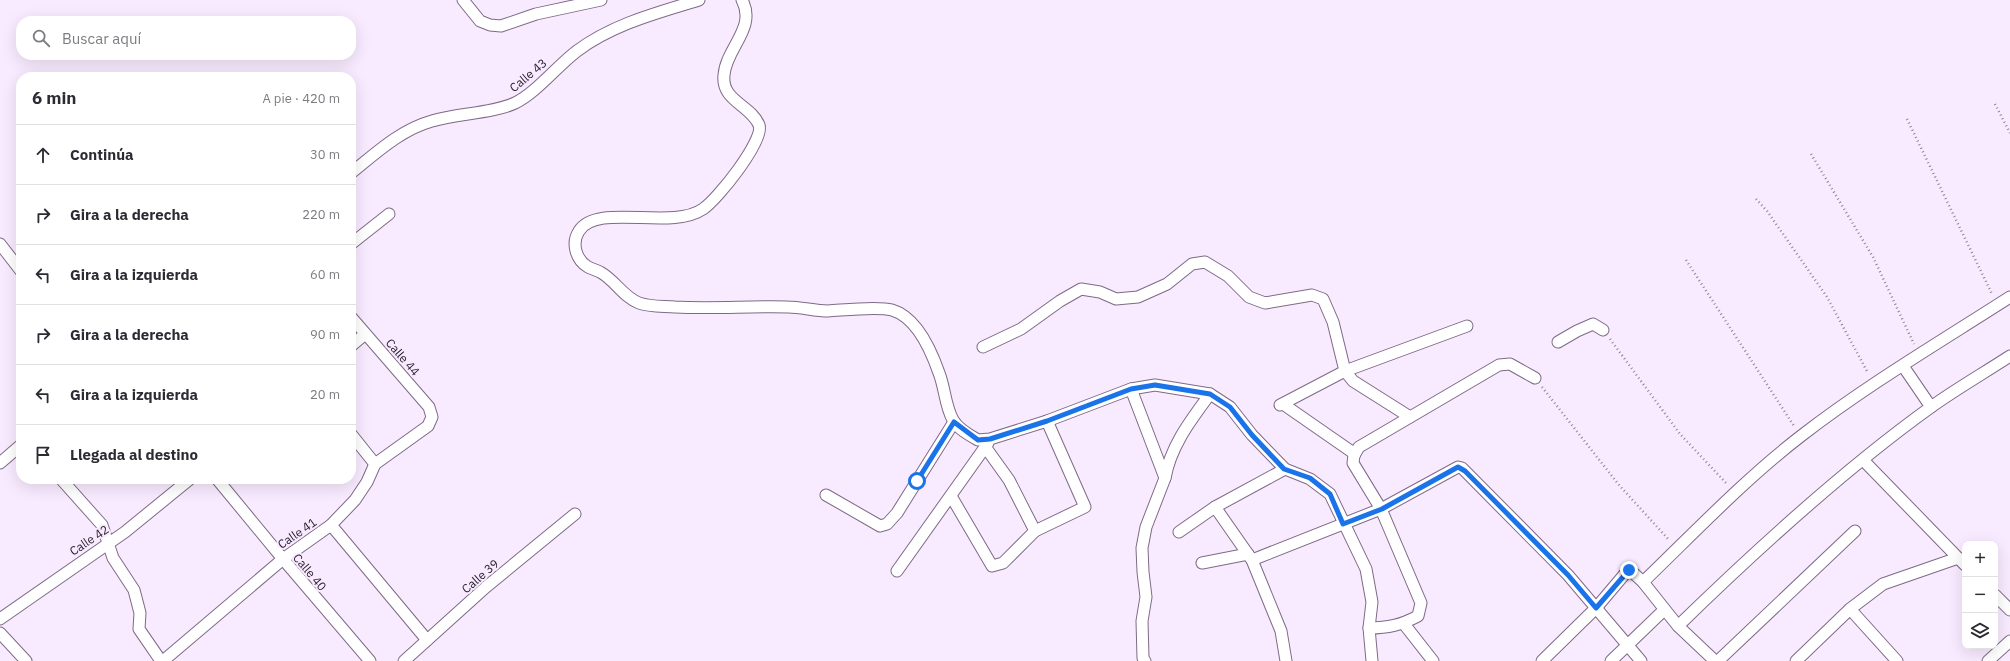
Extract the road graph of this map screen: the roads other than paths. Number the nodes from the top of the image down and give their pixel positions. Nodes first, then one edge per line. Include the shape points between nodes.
1 (464, 0) edge
2 (601, 0) edge
3 (742, 0) edge
4 (689, 1) edge
5 (356, 169) edge
6 (388, 214) dead end
7 (356, 240) edge
8 (0, 244) edge
9 (16, 265) edge
10 (2010, 297) edge
11 (356, 323) edge
12 (1467, 326) dead end
13 (1603, 330) road end
14 (365, 334) junction
15 (356, 342) edge
16 (1558, 342) dead end
17 (983, 347) dead end
18 (2010, 356) edge
19 (1903, 366) junction
20 (1345, 370) junction
21 (1535, 378) road end
22 (1131, 389) junction
23 (1210, 394) junction
24 (1931, 407) junction
25 (1410, 417) junction
26 (1047, 421) junction
27 (954, 422) junction
28 (356, 440) edge
29 (988, 443) junction
30 (16, 449) edge
31 (1355, 454) junction
32 (1863, 460) junction
33 (0, 463) edge
34 (375, 464) junction
35 (1284, 469) junction
36 (1165, 478) junction
37 (65, 484) edge
38 (184, 484) edge
39 (221, 484) edge
40 (826, 494) dead end
41 (951, 496) junction
42 (1215, 507) junction
43 (1382, 509) junction
44 (575, 514) dead end
45 (1343, 524) junction
46 (332, 525) junction
47 (1035, 531) junction
48 (1855, 531) dead end
49 (1179, 532) dead end
50 (108, 543) junction
51 (1250, 557) junction
52 (283, 559) junction
53 (1962, 562) edge
54 (1202, 563) dead end
55 (897, 571) dead end
56 (1643, 582) junction
57 (1998, 597) edge
58 (2008, 605) edge
59 (1596, 608) junction
60 (1850, 609) junction
61 (1664, 610) junction
62 (0, 619) edge
63 (1404, 624) junction
64 (1678, 626) junction
65 (1369, 628) junction
66 (0, 633) edge
67 (427, 640) junction
68 (2010, 641) edge
69 (1626, 645) junction
70 (26, 661) edge
71 (162, 661) edge
72 (370, 661) edge
73 (404, 661) edge
74 (1145, 661) edge
75 (1286, 661) edge
76 (1372, 661) edge
77 (1433, 661) edge
78 (1542, 661) edge
79 (1611, 661) edge
80 (1641, 661) edge
81 (1715, 661) edge
82 (1718, 661) edge
83 (1796, 661) edge
84 (1897, 661) edge
85 (1988, 661) edge

1 - 2 street via 480,21 490,26 501,26 536,14
3 - 27 street via 747,11 746,21 743,32 728,57 723,78 730,97 759,124 759,137 750,152 704,209 687,216 667,219 598,218 587,222 578,232 575,243 577,255 588,266 608,276 631,298 648,305 692,308 790,306 824,311 889,309 902,314 927,347 939,372
4 - 5 street, Calle 43 via 620,25 598,36 553,71 530,94 513,104 431,121 406,131
6 - 7 street
8 - 9 street
10 - 19 street
11 - 14 street, Calle 44
12 - 20 street
13 - 16 street via 1593,324
14 - 15 street
14 - 34 street, Calle 44 via 429,407 432,417 428,426
17 - 20 street via 1021,329 1081,289 1100,292 1116,299 1138,297 1167,284 1192,264 1205,262 1228,276 1249,297 1265,303 1312,295 1323,299 1334,322
18 - 24 street
19 - 24 street
19 - 56 street via 1800,437 1736,493
20 - 25 street via 1353,381
20 - 31 street via 1281,405
21 - 25 street via 1510,364 1499,365
22 - 23 street via 1155,385
22 - 26 street
22 - 36 street
23 - 35 street via 1230,407
23 - 36 street via 1186,426 1168,460
24 - 32 street
25 - 31 street via 1359,447
26 - 29 street
26 - 47 street via 1085,507
27 - 29 street via 978,440
27 - 40 street via 887,524 880,526
28 - 34 street
29 - 41 street
29 - 47 street
30 - 33 street
31 - 43 street via 1353,463
32 - 53 street
32 - 64 street via 1736,569
34 - 46 street, Calle 41 via 368,482
35 - 42 street
35 - 45 street via 1310,478 1330,494
36 - 74 street via 1146,527 1142,548 1146,597 1142,621
37 - 50 street via 102,525
38 - 50 street, Calle 42
39 - 52 street, Calle 40
41 - 47 street via 992,566 1003,563
41 - 55 street
42 - 49 street
42 - 51 street
43 - 45 street
43 - 59 street via 1458,467 1462,468 1568,575
43 - 63 street via 1421,603 1418,616
44 - 67 street, Calle 39 via 486,587
45 - 51 street
45 - 65 street via 1366,569 1372,602
46 - 52 street, Calle 41
46 - 67 street
48 - 82 street
50 - 62 street, Calle 42
50 - 71 street via 113,558 134,590 140,613 139,629
51 - 54 street
51 - 75 street via 1280,631
52 - 71 street, Calle 41
52 - 72 street, Calle 40
53 - 60 street via 1883,584
56 - 59 street via 1629,570
56 - 61 street
57 - 58 street
59 - 69 street
59 - 78 street
60 - 83 street
60 - 84 street
61 - 64 street
61 - 69 street
63 - 65 street via 1388,628
63 - 77 street
64 - 81 street
65 - 76 street
66 - 70 street
67 - 73 street, Calle 39
68 - 85 street
69 - 79 street
69 - 80 street

